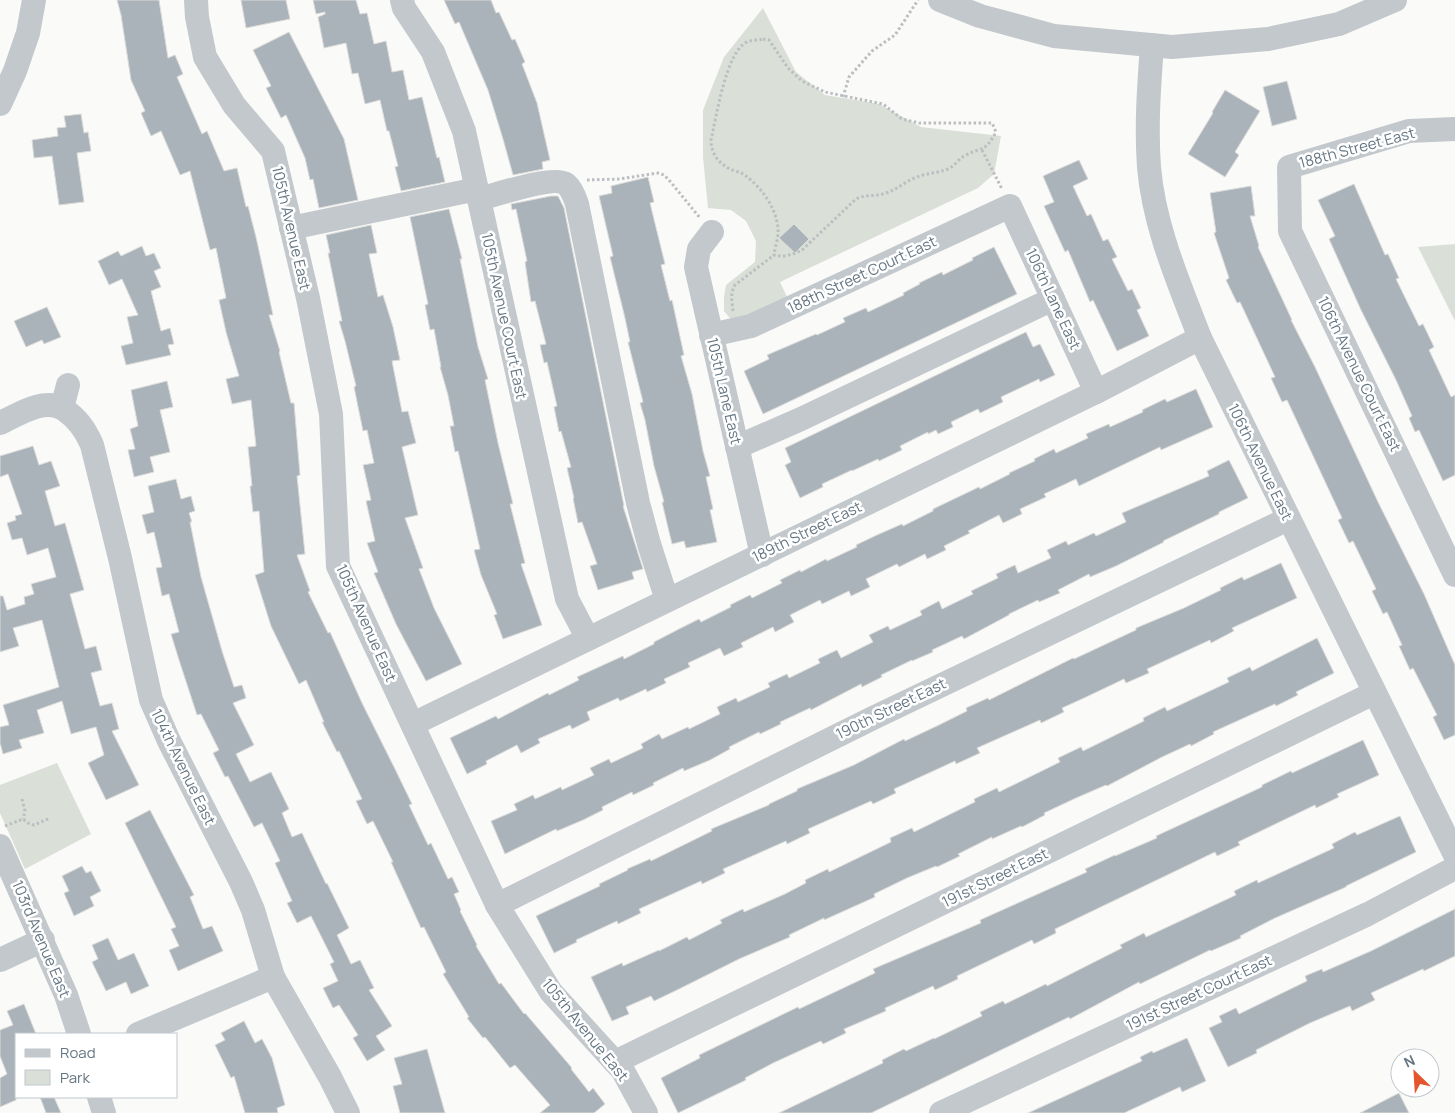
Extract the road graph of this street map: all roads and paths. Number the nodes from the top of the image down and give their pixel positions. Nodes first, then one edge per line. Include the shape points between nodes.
1 (34, 0) edge
2 (196, 0) edge
3 (402, 0) edge
4 (918, 0) edge
5 (940, 0) edge
6 (1394, 0) edge
7 (1152, 45) junction
8 (843, 97) junction
9 (0, 104) edge
10 (1455, 129) edge
11 (982, 150) junction
12 (1289, 167) joint
13 (992, 170) dead end
14 (557, 181) junction
15 (478, 194) junction
16 (1010, 206) joint
17 (291, 228) junction
18 (712, 232) joint
19 (774, 255) junction
20 (1053, 299) junction
21 (735, 329) junction
22 (711, 335) junction
23 (1200, 338) junction
24 (1096, 392) junction
25 (0, 423) edge
26 (736, 447) junction
27 (1288, 518) junction
28 (762, 555) junction
29 (1455, 575) edge
30 (667, 600) junction
31 (588, 639) junction
32 (1374, 693) junction
33 (413, 724) junction
34 (22, 800) dead end
35 (50, 818) dead end
36 (23, 819) junction
37 (0, 828) edge
38 (0, 846) edge
39 (1455, 855) edge
40 (1455, 868) edge
41 (497, 905) junction
42 (43, 940) junction
43 (0, 960) edge
44 (274, 977) junction
45 (79, 1033) edge
46 (140, 1033) edge
47 (615, 1062) junction
48 (99, 1098) edge
49 (104, 1113) edge
50 (348, 1113) edge
51 (646, 1113) edge
52 (941, 1113) edge

1 - 9 street via 28,33
2 - 17 street, 105th Avenue East via 205,57 234,105 273,150
3 - 15 street, 105th Avenue Court East via 434,52 464,131
4 - 8 path via 895,35 872,51 849,77
5 - 7 street via 980,16 1054,36
6 - 7 street via 1339,24 1268,39 1172,47
7 - 23 street, 106th Avenue East via 1148,98 1150,168 1169,257
8 - 11 path via 883,104 902,119 919,123 992,123 996,132
8 - 19 path via 802,81 788,68 769,40 746,42 726,72 711,148 725,166 746,176 770,204 779,229
10 - 12 street, 188th Street East via 1409,132
11 - 13 path
11 - 19 path via 965,155 946,170 915,177 884,194 861,196 802,250
12 - 29 street, 106th Avenue Court East via 1290,231
14 - 15 street
14 - 18 path via 620,180 658,173 669,180
14 - 30 street via 566,184 577,204 638,503
15 - 17 street
15 - 31 street, 105th Avenue Court East via 567,599
16 - 20 street, 106th Lane East
16 - 21 street, 188th Street Court East via 751,326
17 - 33 street, 105th Avenue East via 331,414 338,566
18 - 22 street, 105th Lane East via 699,249 696,267
19 - 21 path via 732,289
20 - 24 street, 106th Lane East
20 - 26 street
21 - 22 street, 188th Street Court East
22 - 26 street, 105th Lane East
23 - 24 street, 189th Street East
23 - 27 street, 106th Avenue East
24 - 28 street, 189th Street East
25 - 44 street, 104th Avenue East via 45,404 56,405 65,396 74,416 86,431 120,558 151,700 241,882
26 - 28 street, 105th Lane East
27 - 32 street, 106th Avenue East
27 - 41 street, 190th Street East via 872,718
28 - 30 street, 189th Street East
30 - 31 street, 189th Street East
31 - 33 street, 189th Street East
32 - 39 street, 106th Avenue East
32 - 47 street, 191st Street East
33 - 41 street, 105th Avenue East
34 - 36 path
35 - 36 path via 34,825
36 - 37 path
38 - 42 street, 103rd Avenue East
40 - 52 street, 191st Street Court East via 1368,914
41 - 47 street, 105th Avenue East via 551,992
42 - 43 street
42 - 45 street, 103rd Avenue East
44 - 46 street
44 - 50 street, 104th Avenue East
47 - 51 street, 105th Avenue East
48 - 49 street

